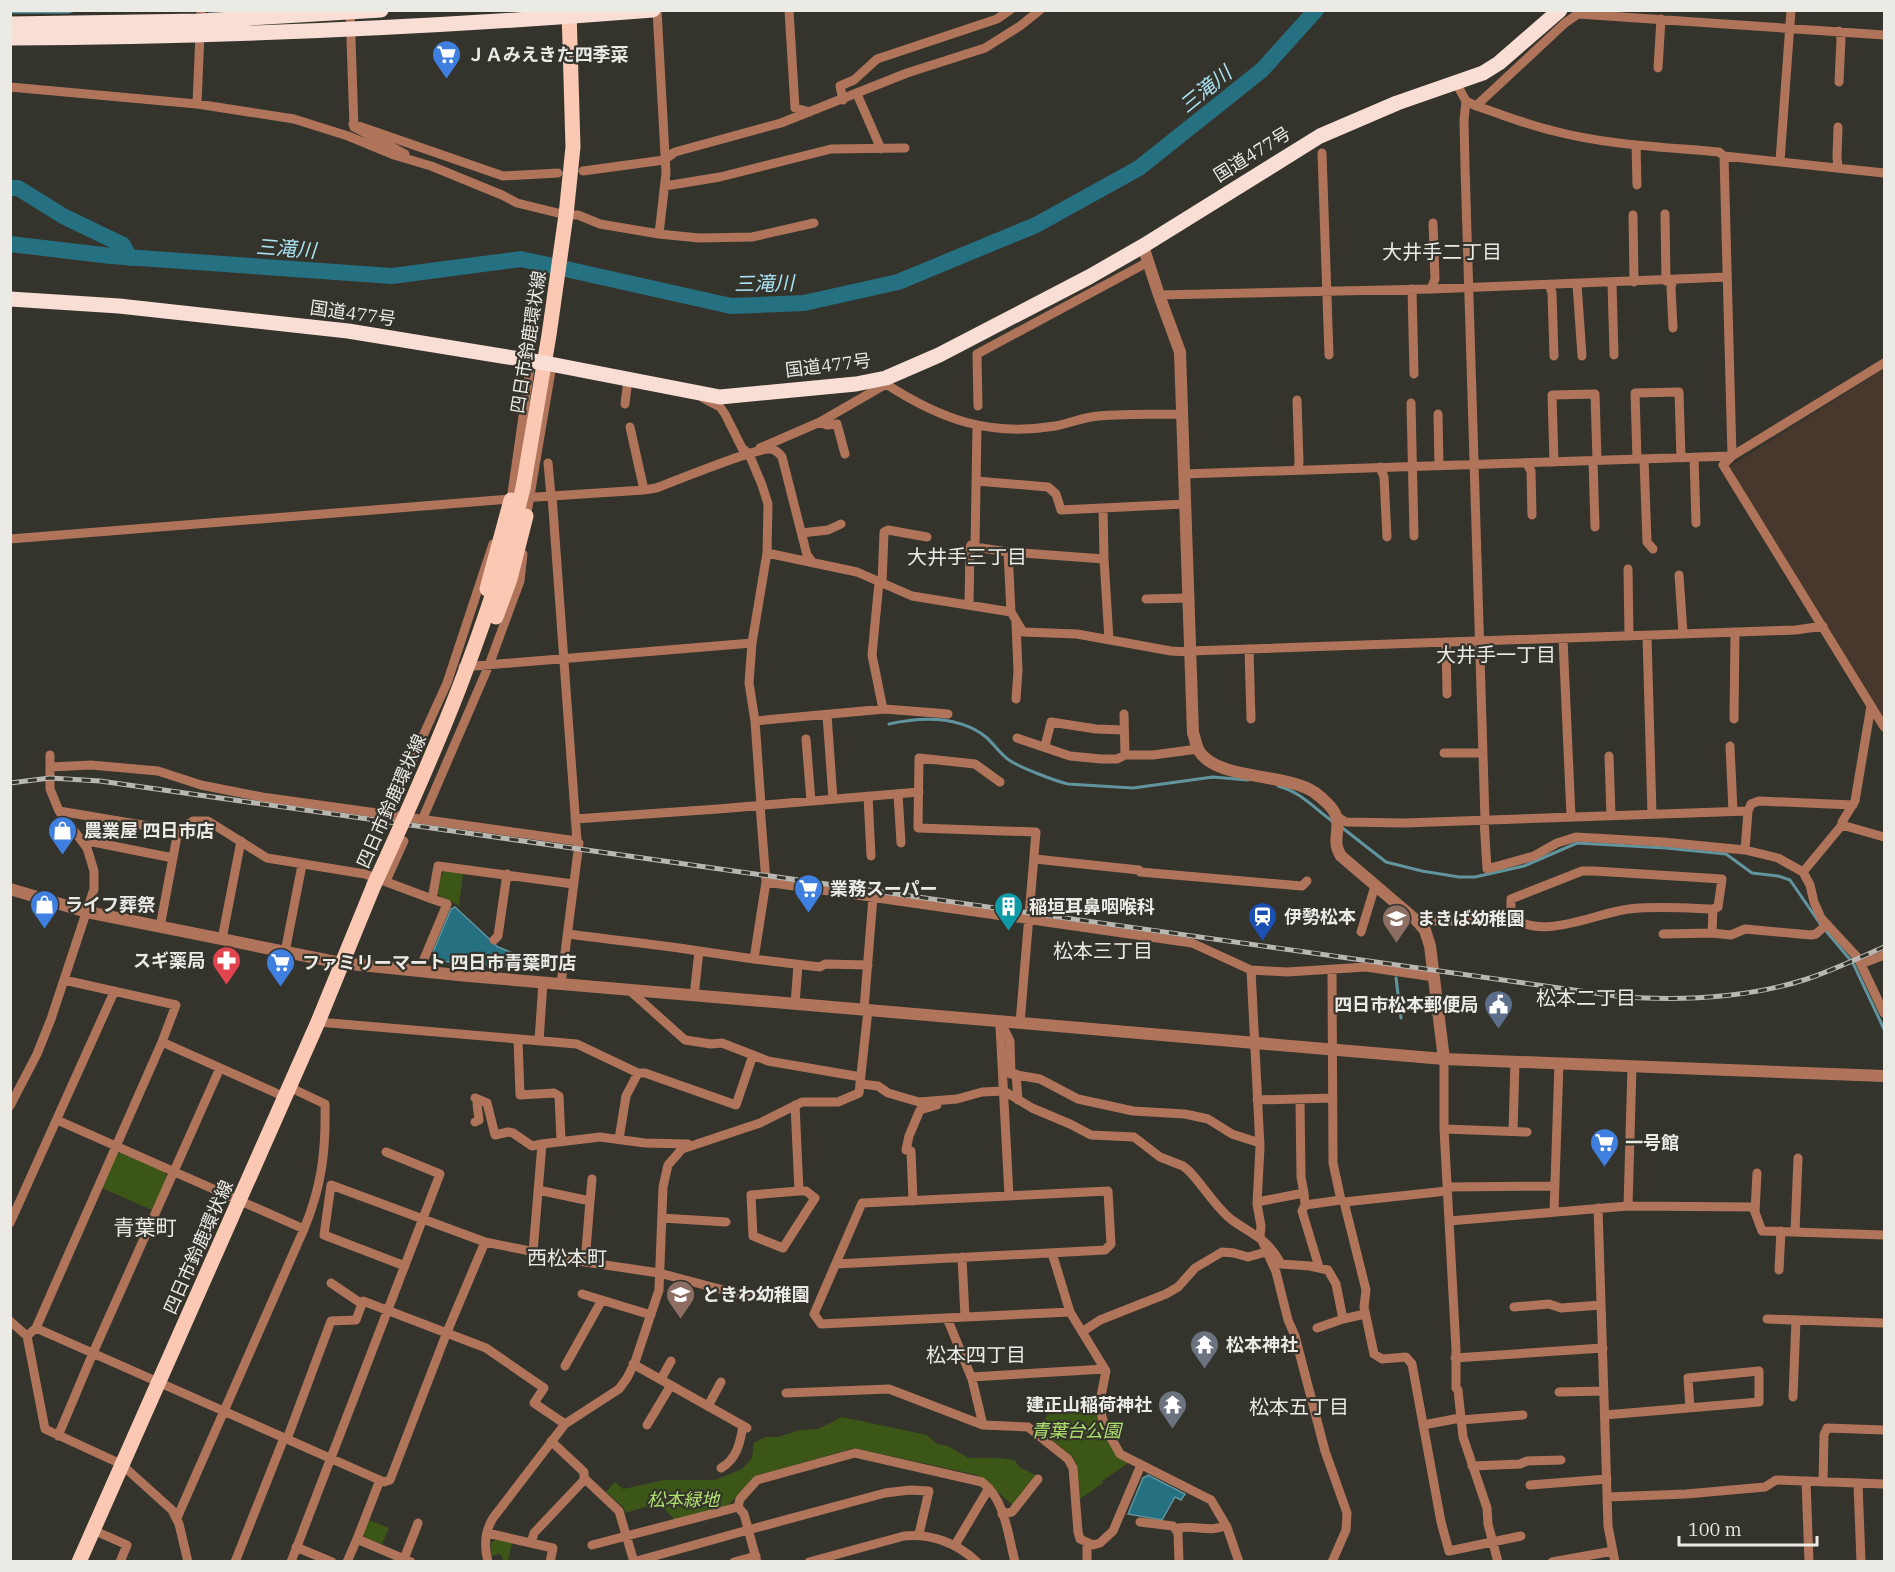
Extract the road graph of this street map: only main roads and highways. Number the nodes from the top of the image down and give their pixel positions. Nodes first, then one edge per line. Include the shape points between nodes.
1 (381, 10) edge
2 (655, 10) edge
3 (1560, 10) edge
4 (569, 14) edge
5 (350, 17) edge
6 (200, 22) edge
7 (10, 24) edge
8 (10, 38) edge
9 (10, 299) edge
10 (542, 363) junction
11 (511, 500) road end
12 (526, 516) road end
13 (439, 743) junction
14 (79, 1562) edge

1 - 5 highway
2 - 4 highway
3 - 10 highway, 国道477号 via 1483,73 1397,103 1320,136 1143,246 886,381 720,397
4 - 5 highway
4 - 10 main road, 四日市鈴鹿環状線 via 573,147
5 - 6 highway
6 - 7 highway
6 - 8 highway
9 - 10 highway, 国道477号 via 119,306 348,331
10 - 13 main road, 四日市鈴鹿環状線, bridge via 527,494
11 - 13 main road, bridge via 480,612 449,696
12 - 13 main road, bridge via 510,579 472,685
13 - 14 main road, 四日市鈴鹿環状線, bridge

